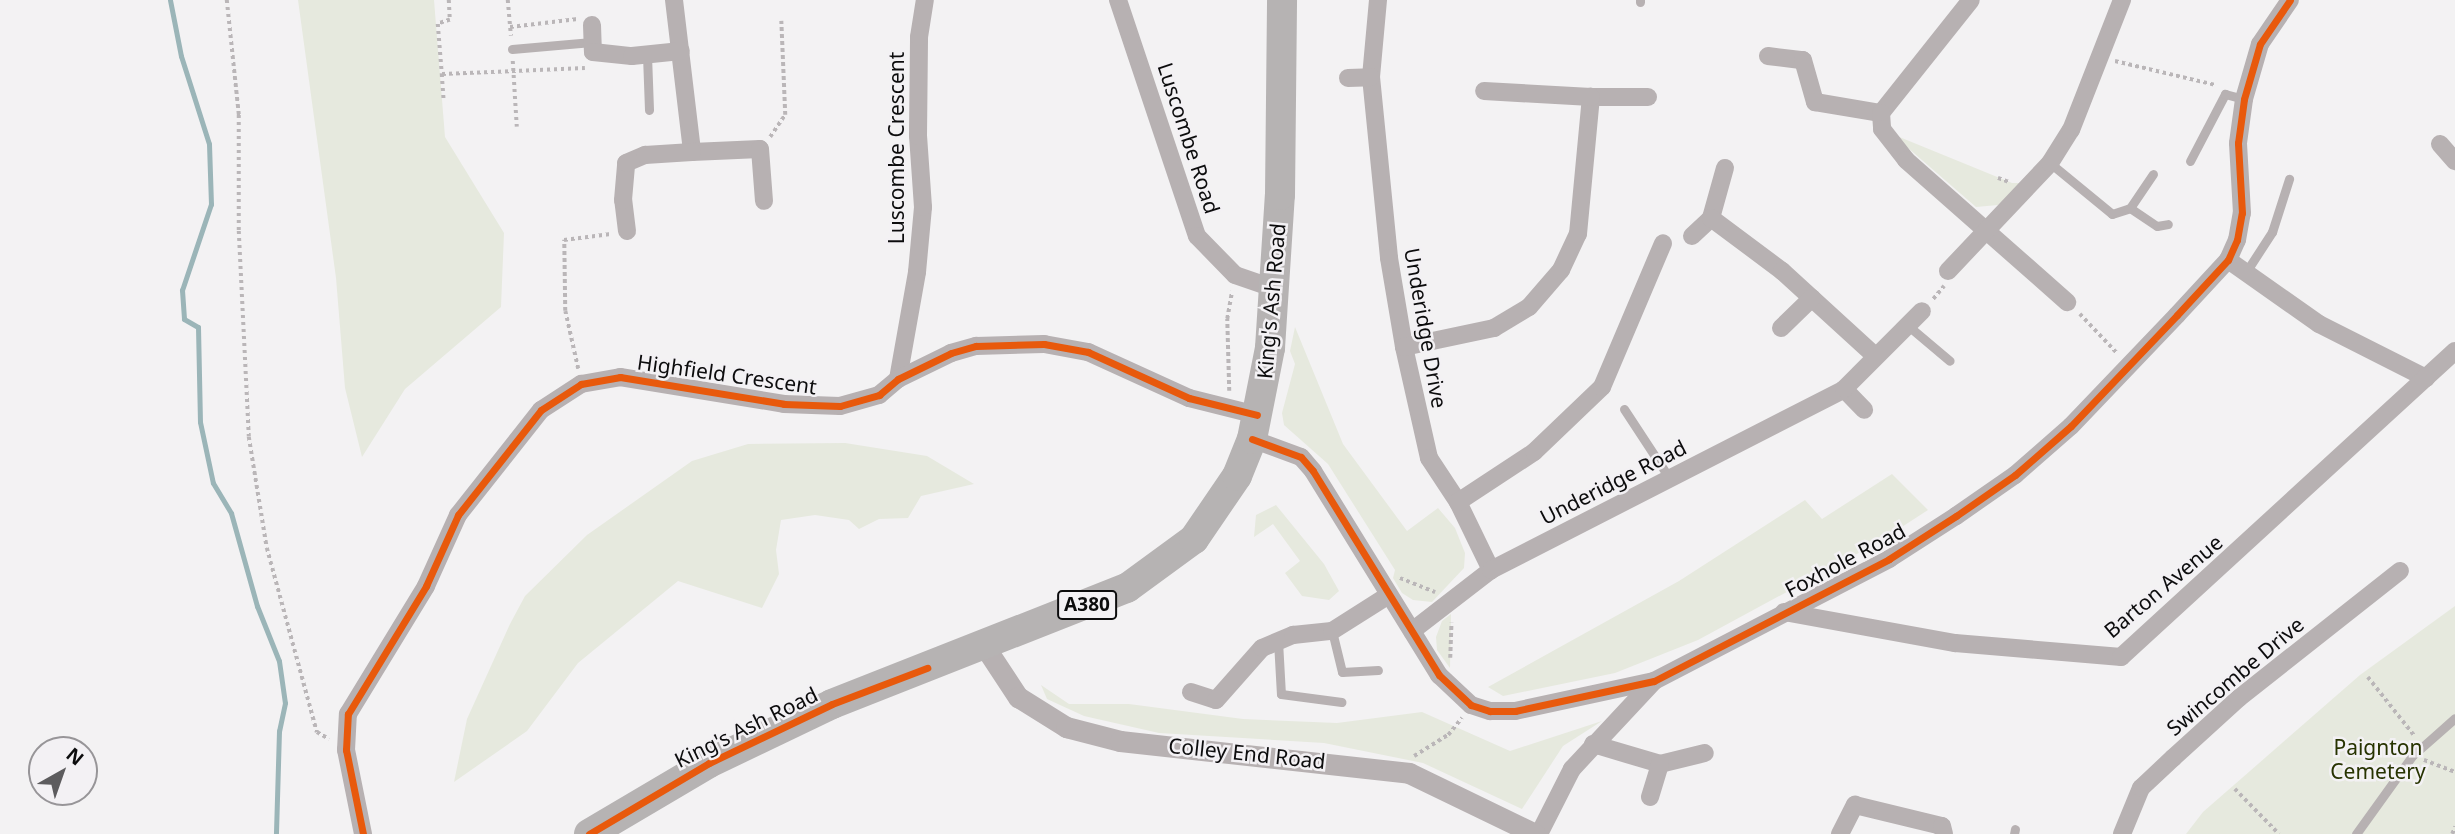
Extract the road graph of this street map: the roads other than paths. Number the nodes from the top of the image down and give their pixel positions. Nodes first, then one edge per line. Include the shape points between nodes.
1 (674, 0) edge
2 (925, 0) edge
3 (1118, 0) edge
4 (1282, 0) edge
5 (1378, 0) edge
6 (1971, 0) edge
7 (2122, 0) edge
8 (2290, 0) edge
9 (591, 34) joint
10 (512, 49) dead end
11 (681, 51) junction
12 (647, 55) junction
13 (1768, 56) dead end
14 (1371, 77) junction
15 (1348, 78) dead end
16 (1484, 91) dead end
17 (1591, 97) junction
18 (1648, 97) dead end
19 (2244, 99) junction
20 (649, 110) dead end
21 (1881, 113) junction
22 (2441, 144) dead end
23 (692, 152) junction
24 (2190, 161) dead end
25 (2455, 161) edge
26 (2050, 163) junction
27 (1725, 168) dead end
28 (2153, 174) dead end
29 (2288, 179) dead end
30 (764, 201) dead end
31 (2130, 208) junction
32 (1711, 218) junction
33 (2168, 225) dead end
34 (1983, 230) junction
35 (627, 231) dead end
36 (1692, 236) dead end
37 (1663, 243) dead end
38 (2228, 260) junction
39 (1948, 271) dead end
40 (2246, 272) junction
41 (1276, 289) junction
42 (1812, 298) junction
43 (2067, 302) road end
44 (1923, 312) dead end
45 (1906, 324) junction
46 (1782, 328) dead end
47 (1404, 347) junction
48 (2455, 352) edge
49 (1875, 356) junction
50 (1950, 361) dead end
51 (2426, 378) junction
52 (898, 379) junction
53 (1844, 389) junction
54 (1624, 409) dead end
55 (1864, 410) dead end
56 (1254, 427) junction
57 (1670, 479) junction
58 (1458, 502) junction
59 (1491, 570) junction
60 (2400, 571) dead end
61 (1390, 595) junction
62 (1784, 612) junction
63 (1332, 631) junction
64 (1412, 631) junction
65 (1278, 641) junction
66 (983, 645) junction
67 (1378, 670) dead end
68 (1654, 681) junction
69 (1191, 692) dead end
70 (1340, 702) dead end
71 (2455, 718) edge
72 (1593, 744) junction
73 (1705, 753) dead end
74 (1660, 764) junction
75 (1650, 797) dead end
76 (363, 834) edge
77 (589, 834) edge
78 (1537, 834) edge
79 (1840, 834) edge
80 (1944, 834) edge
81 (2122, 834) edge
82 (2356, 834) edge

1 - 11 street
2 - 52 street, Luscombe Crescent via 919,37 918,136 923,207
3 - 41 street, Luscombe Road via 1197,236 1235,275
4 - 41 highway, King's Ash Road / A380
5 - 14 street, Underidge Drive
6 - 21 street
7 - 26 street via 2071,130
8 - 19 street, Foxhole Road via 2260,44
9 - 10 lane
9 - 12 street
11 - 12 street
11 - 23 street
12 - 20 lane
13 - 21 street via 1803,60 1815,102
14 - 15 street
14 - 47 street, Underidge Drive via 1389,258
16 - 17 street
17 - 18 street
17 - 47 street via 1578,234 1561,270 1529,307 1494,328
19 - 24 lane via 2225,94
19 - 38 street, Foxhole Road via 2238,143 2242,213
21 - 34 street via 1882,129 1892,145
22 - 25 street
23 - 30 street via 760,149
23 - 35 street via 645,155 626,163 623,200
26 - 31 lane via 2112,214
26 - 34 street
27 - 32 street
28 - 31 lane
29 - 40 lane via 2272,232
31 - 33 lane via 2157,226
32 - 36 street
32 - 42 street
34 - 39 street
34 - 43 street
37 - 58 street via 1602,387 1534,452
38 - 40 street
38 - 62 street, Foxhole Road via 2130,365 2015,475 1889,559
40 - 51 street via 2319,324
41 - 56 highway, King's Ash Road / A380
42 - 46 street
42 - 49 street
44 - 45 street, Underidge Road
45 - 49 street, Underidge Road
45 - 50 lane
47 - 58 street, Underidge Drive via 1429,458
48 - 51 street, Barton Avenue
49 - 53 street, Underidge Road
51 - 62 street, Barton Avenue via 2121,657 1955,643
52 - 56 street, Highfield Crescent via 976,346 1044,344 1088,352 1189,398 1227,409
52 - 76 street, Highfield Crescent via 879,395 839,406 784,404 620,377 581,384 541,410 465,505 426,586 348,714 346,750
53 - 55 street
53 - 57 street, Underidge Road
54 - 57 lane
56 - 61 street via 1301,457 1313,471
56 - 66 highway, King's Ash Road / A380 via 1223,503 1194,539 1156,570 1064,615
57 - 59 street, Underidge Road
58 - 59 street, Underidge Drive
59 - 64 street, Underidge Road
60 - 81 street, Swincombe Drive via 2239,698 2141,788
61 - 63 street
61 - 64 street
62 - 68 street, Foxhole Road
63 - 65 street
63 - 67 lane via 1342,672
64 - 68 street, Foxhole Road via 1449,688 1471,705 1490,711 1515,711
65 - 69 street via 1262,648 1216,699
65 - 70 lane via 1281,694
66 - 77 highway, King's Ash Road / A380 via 832,704 709,763
66 - 78 street, Colley End Road via 1018,697 1066,727 1120,741 1393,771 1421,778
68 - 72 street
71 - 82 lane via 2412,756
72 - 74 street
72 - 78 street via 1572,769
73 - 74 street
74 - 75 street
79 - 80 street via 1855,805 1942,826

